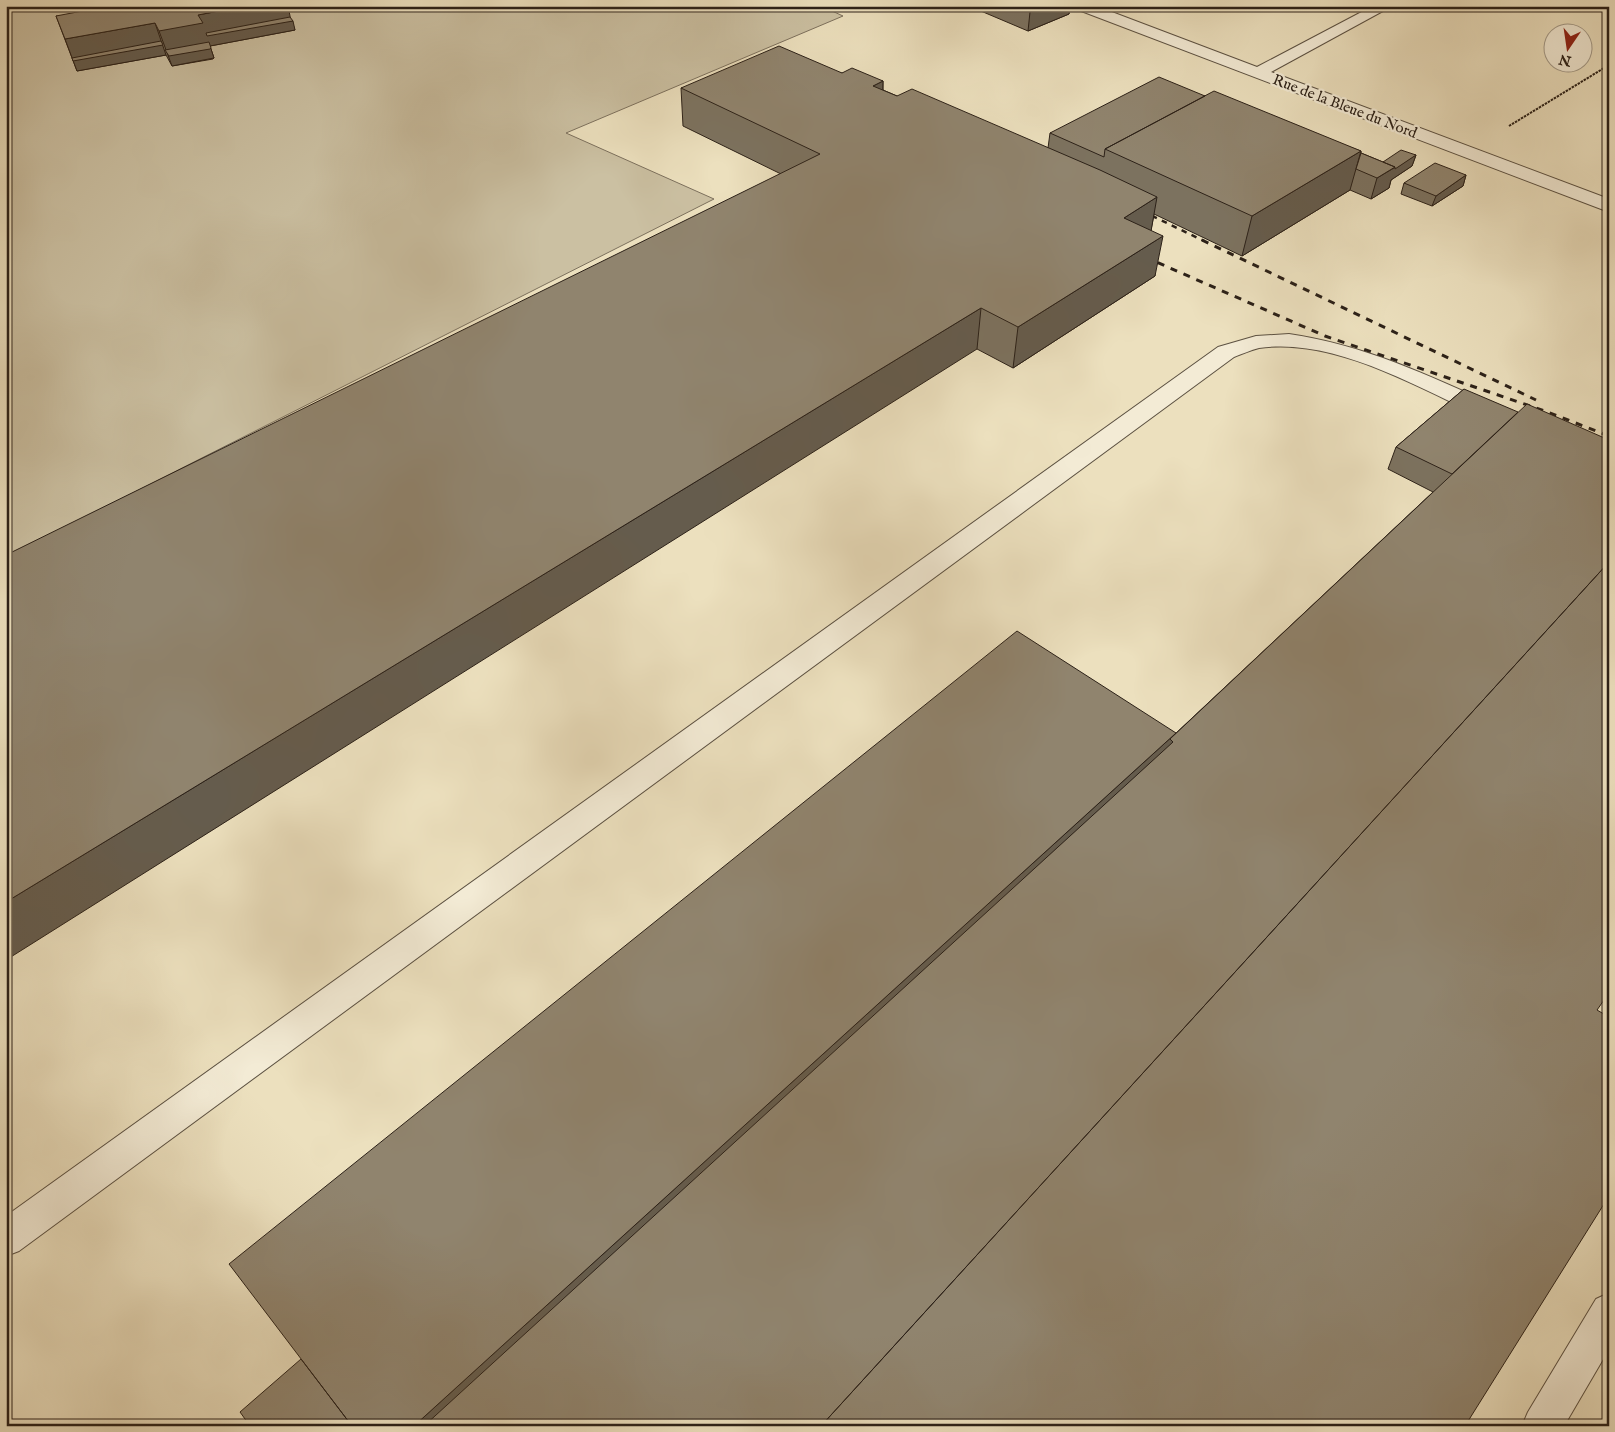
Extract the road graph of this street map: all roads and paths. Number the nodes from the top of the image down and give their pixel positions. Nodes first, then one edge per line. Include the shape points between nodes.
1 (1081, 6) edge
2 (1385, 6) edge
3 (1609, 65) edge
4 (1258, 73) junction
5 (1509, 126) dead end
6 (1604, 186) dead end
7 (1587, 198) junction
8 (1609, 206) edge
9 (1508, 420) edge
10 (6, 1238) edge
11 (1609, 1312) edge
12 (1542, 1426) edge

1 - 4 street, Rue de la Bleue du Nord
2 - 4 street
3 - 5 path
4 - 7 street, Rue de la Bleue du Nord
6 - 7 street
7 - 8 street, Rue de la Bleue du Nord
9 - 10 street via 1400,372 1328,346 1293,340 1262,340 1248,342 1226,352
11 - 12 street

